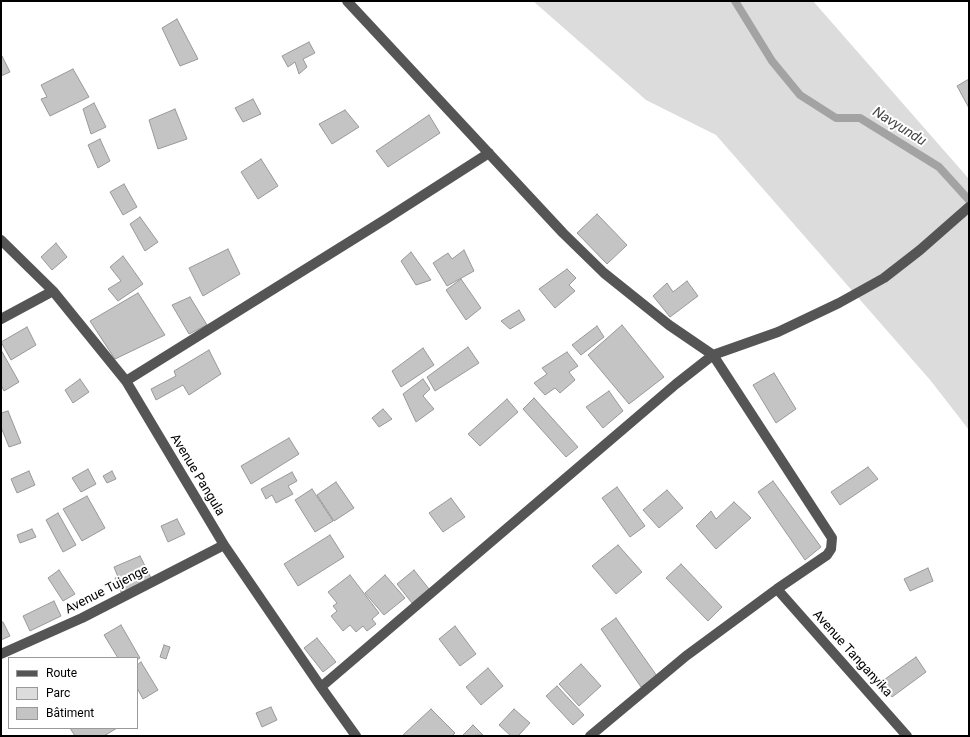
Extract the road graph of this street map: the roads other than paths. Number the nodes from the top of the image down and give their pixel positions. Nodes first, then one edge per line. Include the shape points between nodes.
1 (347, 1) edge
2 (489, 153) junction
3 (969, 207) edge
4 (1, 240) edge
5 (53, 291) junction
6 (1, 319) edge
7 (713, 355) junction
8 (126, 381) junction
9 (224, 545) junction
10 (777, 589) junction
11 (1, 654) edge
12 (320, 687) junction
13 (356, 736) edge
14 (590, 736) edge
15 (907, 736) edge

1 - 2 street
2 - 7 street via 604,273 668,325
2 - 8 street
3 - 7 street via 884,278 778,332
4 - 5 street, Avenue Pangula
5 - 6 street
5 - 8 street, Avenue Pangula
7 - 10 street via 832,538 831,550 827,555
7 - 12 street
8 - 9 street, Avenue Pangula
9 - 11 street, Avenue Tujenge via 82,618
9 - 12 street, Avenue Pangula
10 - 14 street via 686,656
10 - 15 street, Avenue Tanganyika
12 - 13 street, Avenue Pangula

